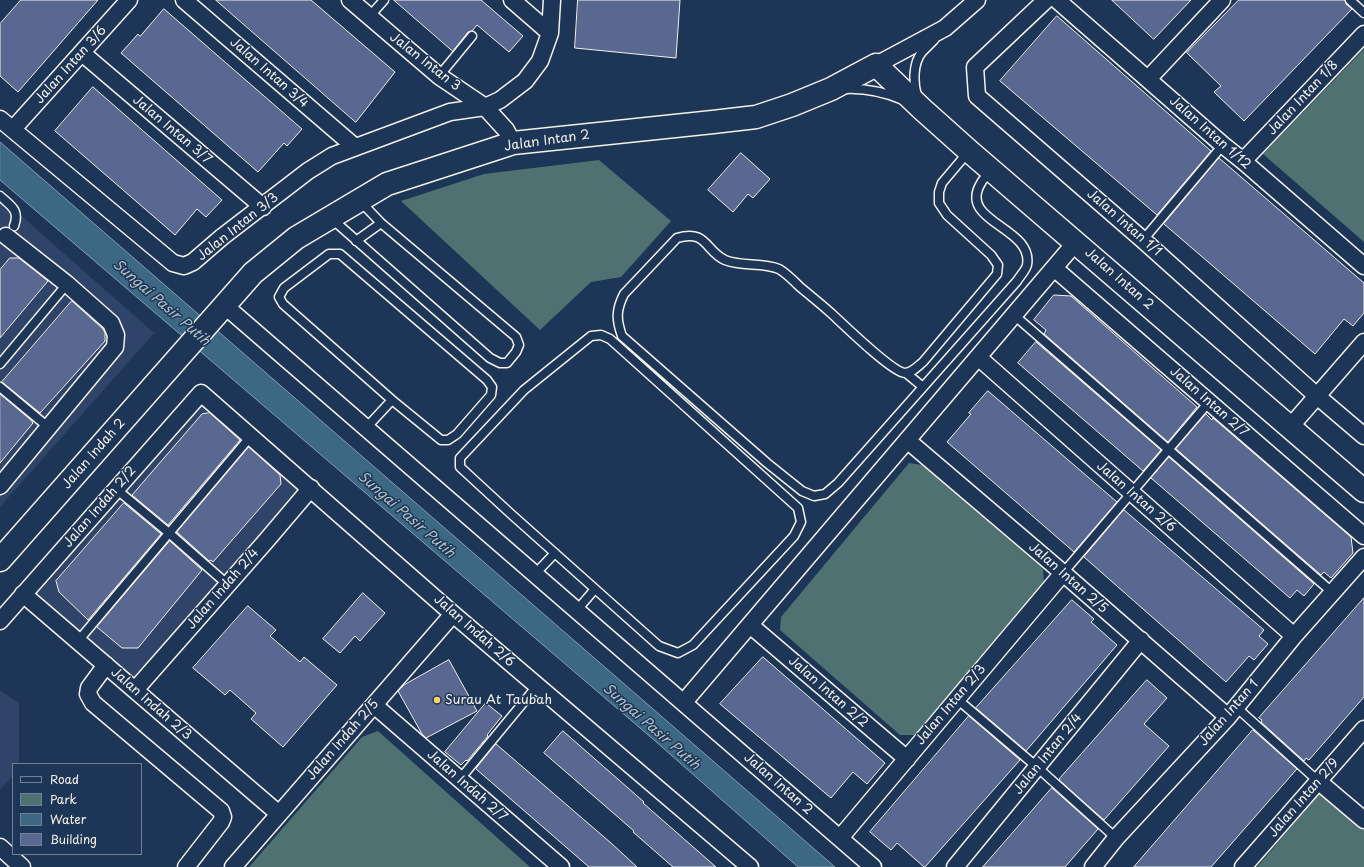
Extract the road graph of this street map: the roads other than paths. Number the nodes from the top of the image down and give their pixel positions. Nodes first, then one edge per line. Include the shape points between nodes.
1 (129, 0) edge
2 (184, 0) edge
3 (350, 0) edge
4 (384, 0) edge
5 (512, 0) edge
6 (552, 0) edge
7 (977, 0) edge
8 (1046, 0) edge
9 (1057, 0) edge
10 (1222, 0) edge
11 (1350, 0) edge
12 (1364, 13) edge
13 (369, 17) junction
14 (945, 28) junction
15 (550, 33) junction
16 (1364, 34) edge
17 (472, 36) dead end
18 (82, 53) junction
19 (876, 65) junction
20 (438, 76) junction
21 (1148, 79) junction
22 (831, 89) junction
23 (485, 107) junction
24 (922, 110) junction
25 (0, 119) edge
26 (13, 129) junction
27 (513, 143) junction
28 (1223, 145) junction
29 (354, 147) junction
30 (969, 151) junction
31 (1243, 161) junction
32 (991, 170) junction
33 (0, 196) edge
34 (359, 200) junction
35 (263, 207) junction
36 (330, 218) junction
37 (382, 223) junction
38 (7, 235) edge
39 (356, 240) junction
40 (1143, 240) junction
41 (1076, 242) junction
42 (1364, 266) edge
43 (1054, 268) junction
44 (67, 284) junction
45 (218, 312) junction
46 (1014, 315) junction
47 (1364, 342) edge
48 (978, 357) junction
49 (0, 364) edge
50 (906, 373) junction
51 (0, 387) edge
52 (923, 387) junction
53 (201, 393) joint
54 (1317, 396) junction
55 (392, 400) junction
56 (1209, 402) junction
57 (48, 427) junction
58 (1290, 427) junction
59 (366, 428) junction
60 (251, 436) junction
61 (1364, 436) edge
62 (907, 440) junction
63 (1168, 450) junction
64 (0, 486) edge
65 (311, 488) junction
66 (116, 489) junction
67 (1364, 491) edge
68 (1130, 493) junction
69 (169, 533) junction
70 (1364, 536) edge
71 (555, 553) junction
72 (1364, 557) edge
73 (0, 560) edge
74 (1063, 573) junction
75 (535, 574) junction
76 (227, 584) junction
77 (595, 589) junction
78 (1332, 592) junction
79 (23, 594) junction
80 (577, 610) junction
81 (453, 614) junction
82 (0, 621) edge
83 (750, 625) junction
84 (1294, 636) junction
85 (1141, 640) junction
86 (78, 641) junction
87 (106, 665) junction
88 (537, 686) junction
89 (135, 690) junction
90 (957, 699) junction
91 (684, 702) junction
92 (374, 705) junction
93 (1232, 712) junction
94 (1364, 730) edge
95 (907, 759) junction
96 (1037, 767) junction
97 (460, 779) junction
98 (1318, 781) junction
99 (280, 814) junction
100 (1364, 820) edge
101 (840, 838) junction
102 (1116, 838) junction
103 (0, 847) edge
104 (22, 867) edge
105 (186, 867) edge
106 (233, 867) edge
107 (560, 867) edge
108 (750, 867) edge
109 (873, 867) edge
110 (955, 867) edge
111 (1092, 867) edge
112 (1244, 867) edge

1 - 18 street, Jalan Intan 3/6
2 - 29 street, Jalan Intan 3/4
3 - 13 street, Jalan Intan 3
4 - 13 lane
5 - 15 street
6 - 15 street, Jalan Intan 3/3
7 - 14 street, Jalan Intan 2
8 - 40 street, Jalan Intan 1/1 via 975,67 977,96
9 - 21 street, Jalan Intan 1/12
10 - 21 street
11 - 12 lane
13 - 20 street, Jalan Intan 3
14 - 19 street, Jalan Intan 2
14 - 24 lane via 921,53 914,72 914,86
15 - 23 street, Jalan Intan 3/3 via 540,61 525,81 500,100
16 - 31 street, Jalan Intan 1/8
17 - 20 lane
18 - 26 street, Jalan Intan 3/6
18 - 35 street, Jalan Intan 3/7
19 - 22 street, Jalan Intan 2
19 - 24 street, Jalan Intan 2
20 - 23 street, Jalan Intan 3
21 - 28 street, Jalan Intan 1/12
22 - 24 lane via 879,91
22 - 27 street, Jalan Intan 2 via 756,117
23 - 27 street, Jalan Intan 3 via 506,130
23 - 29 street, Jalan Intan 3/3 via 450,112
24 - 30 street, Jalan Intan 2
25 - 26 street, Jalan Intan 3/3
26 - 35 street, Jalan Intan 3/3 via 173,263 184,266 193,262
27 - 34 street, Jalan Intan 2 via 387,184
28 - 31 street, Jalan Intan 1/12
28 - 40 lane
29 - 35 street, Jalan Intan 3/3 via 332,156 308,171
30 - 32 street, Jalan Intan 2
30 - 50 lane via 942,183 939,203 948,215 991,255 998,265 997,274 923,362
31 - 42 street, Jalan Intan 1/12
32 - 41 street, Jalan Intan 2
32 - 52 lane via 980,184 976,196 978,204 984,214 1022,243 1027,253 1027,267
33 - 38 lane via 16,210 17,218
34 - 36 street, Jalan Intan 2
34 - 37 lane
36 - 39 lane
36 - 45 street, Jalan Intan 2 via 296,238 253,273
37 - 39 lane
37 - 39 lane via 516,337 519,345 507,363 490,358
38 - 44 street
40 - 54 street, Jalan Intan 1/1
41 - 43 street
41 - 58 street, Jalan Intan 2
43 - 46 street
43 - 56 street, Jalan Intan 2/7
44 - 49 lane
44 - 57 street via 111,323 116,335 114,347
45 - 59 street, Jalan Intan 2
45 - 73 street, Jalan Indah 2
46 - 48 street
46 - 63 lane
47 - 54 street
48 - 62 street
48 - 68 street, Jalan Intan 2/6
50 - 52 lane
50 - 52 lane via 876,354 780,270 724,260 707,243 696,237 687,235 677,238 624,294 618,305 618,326 622,336 767,463 802,491 814,496 825,494 838,483
51 - 57 lane
53 - 60 street, Jalan Indah 2/6
53 - 66 street, Jalan Indah 2/2
54 - 58 street
54 - 61 street, Jalan Intan 1/1
55 - 55 lane via 283,304 280,297 284,288 329,254 340,254 488,380 492,387 491,395 457,434 448,440 441,440
55 - 59 lane
56 - 63 lane
56 - 70 street, Jalan Intan 2/7
57 - 64 street
58 - 67 street, Jalan Intan 2
59 - 75 street, Jalan Intan 2
60 - 65 street, Jalan Indah 2/6
60 - 69 lane
62 - 74 street, Jalan Intan 2/5
62 - 83 street
63 - 68 lane
63 - 78 lane
65 - 76 street, Jalan Indah 2/4
65 - 81 street, Jalan Indah 2/6
66 - 69 lane
66 - 79 street, Jalan Indah 2/2
68 - 74 lane
68 - 84 street, Jalan Intan 2/6
69 - 76 lane
69 - 86 lane
71 - 75 lane
71 - 77 lane
71 - 77 lane via 460,467 460,458 524,390 591,336 601,335 610,339 798,508 801,522 794,536 698,640 678,653 660,646
72 - 78 street, Jalan Intan 1
74 - 85 street, Jalan Intan 2/5
74 - 90 street, Jalan Intan 2/3
75 - 80 street, Jalan Intan 2
76 - 89 street, Jalan Indah 2/4
77 - 80 lane
78 - 84 street, Jalan Intan 1
79 - 82 street, Jalan Indah 2/2
79 - 86 street, Jalan Indah 2/3
80 - 91 street, Jalan Intan 2
81 - 88 street, Jalan Indah 2/6
81 - 92 street, Jalan Indah 2/5
83 - 91 street
83 - 95 street, Jalan Intan 2/2
84 - 93 street, Jalan Intan 1
85 - 93 street, Jalan Intan 2/5
85 - 96 street, Jalan Intan 2/4
86 - 87 street, Jalan Indah 2/3
87 - 89 street, Jalan Indah 2/3
87 - 105 street via 89,688 88,694 93,703 221,811 221,822
88 - 97 lane
88 - 108 street, Jalan Indah 2/6
89 - 99 street, Jalan Indah 2/3
90 - 95 street, Jalan Intan 2/3
90 - 96 lane
91 - 101 street, Jalan Intan 2
92 - 97 street, Jalan Indah 2/7
92 - 99 street, Jalan Indah 2/5
93 - 98 lane
93 - 102 street, Jalan Intan 1
94 - 98 street, Jalan Intan 2/9
95 - 101 street, Jalan Intan 2/3
96 - 102 lane
96 - 110 street, Jalan Intan 2/4
97 - 107 street, Jalan Indah 2/7
98 - 100 street
98 - 112 street, Jalan Intan 2/9
99 - 106 street, Jalan Indah 2/5
101 - 109 street, Jalan Intan 2
102 - 111 street, Jalan Intan 1
103 - 104 street

